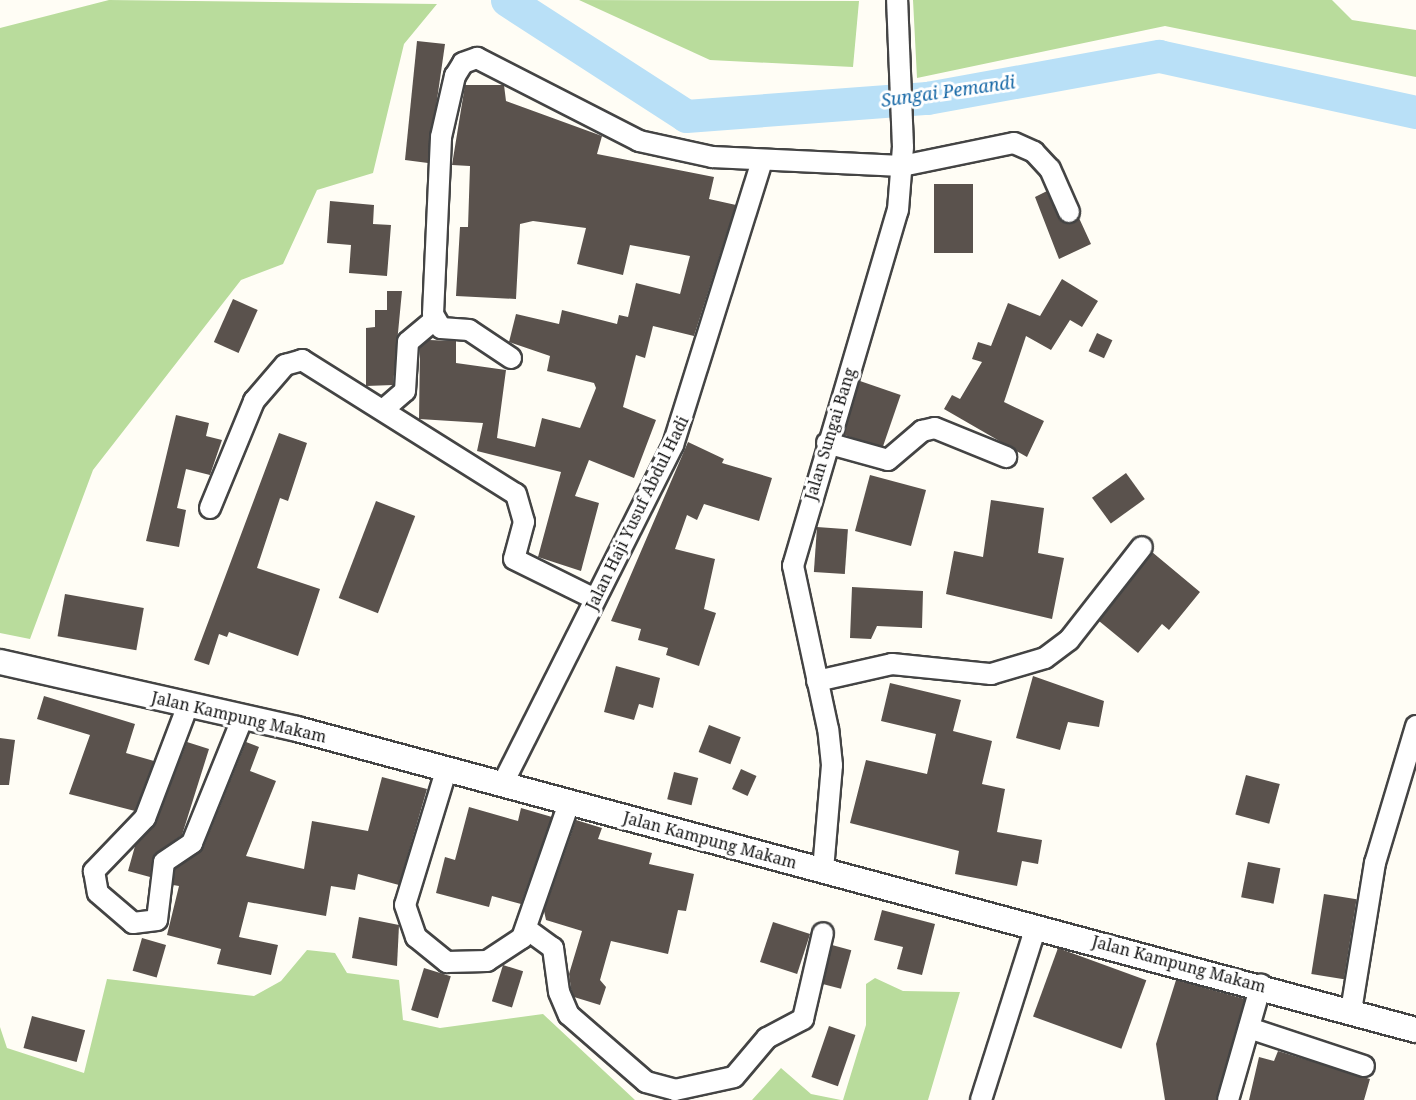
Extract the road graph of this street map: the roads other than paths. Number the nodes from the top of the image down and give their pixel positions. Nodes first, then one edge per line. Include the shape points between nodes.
1 (897, 0) edge
2 (902, 157) junction
3 (762, 160) junction
4 (1069, 212) dead end
5 (434, 320) junction
6 (511, 358) dead end
7 (383, 410) junction
8 (828, 443) junction
9 (1006, 457) dead end
10 (210, 508) dead end
11 (1142, 547) dead end
12 (595, 599) junction
13 (0, 662) edge
14 (817, 681) junction
15 (188, 705) junction
16 (243, 717) junction
17 (1416, 726) edge
18 (446, 771) junction
19 (502, 785) junction
20 (569, 803) junction
21 (823, 870) junction
22 (1036, 927) junction
23 (528, 930) junction
24 (823, 933) dead end
25 (1261, 985) junction
26 (1352, 1011) junction
27 (1249, 1028) junction
28 (1416, 1030) edge
29 (1364, 1066) dead end
30 (981, 1100) edge
31 (1228, 1100) edge

1 - 2 street, Jalan Sungai Bang
2 - 3 street
2 - 4 street via 1014,143 1034,152 1050,169
2 - 8 street, Jalan Sungai Bang via 898,210
3 - 5 street via 639,141 499,65 477,58 464,63 454,76 441,137
3 - 12 street, Jalan Haji Yusuf Abdul Hadi via 687,410
5 - 6 street via 441,328 469,330
5 - 7 street via 408,342 405,391
7 - 10 street via 308,363 290,362 254,401
7 - 12 street via 516,494 524,522 514,559
8 - 9 street via 888,460 922,431 935,428
8 - 14 street, Jalan Sungai Bang via 793,566
11 - 14 street via 1069,640 1045,658 991,674 892,664
12 - 19 street, Jalan Haji Yusuf Abdul Hadi
13 - 15 street, Jalan Kampung Makam
14 - 21 street, Jalan Sungai Bang via 832,765
15 - 16 street, Jalan Kampung Makam
15 - 16 street via 145,818 94,871 98,893 133,923 149,924 161,912 164,862 192,843
16 - 18 street, Jalan Kampung Makam
17 - 26 street via 1375,863
18 - 19 street, Jalan Kampung Makam
18 - 23 street via 406,892 407,917 416,937 437,960 472,964 499,955
19 - 20 street, Jalan Kampung Makam
20 - 21 street, Jalan Kampung Makam
20 - 23 street
21 - 22 street, Jalan Kampung Makam
22 - 25 street, Jalan Kampung Makam
22 - 30 street
23 - 24 street via 553,948 559,992 569,1015 646,1082 675,1090 734,1077 767,1038 802,1019
25 - 26 street, Jalan Kampung Makam
25 - 27 street
26 - 28 street, Jalan Kampung Makam
27 - 29 street
27 - 31 street

